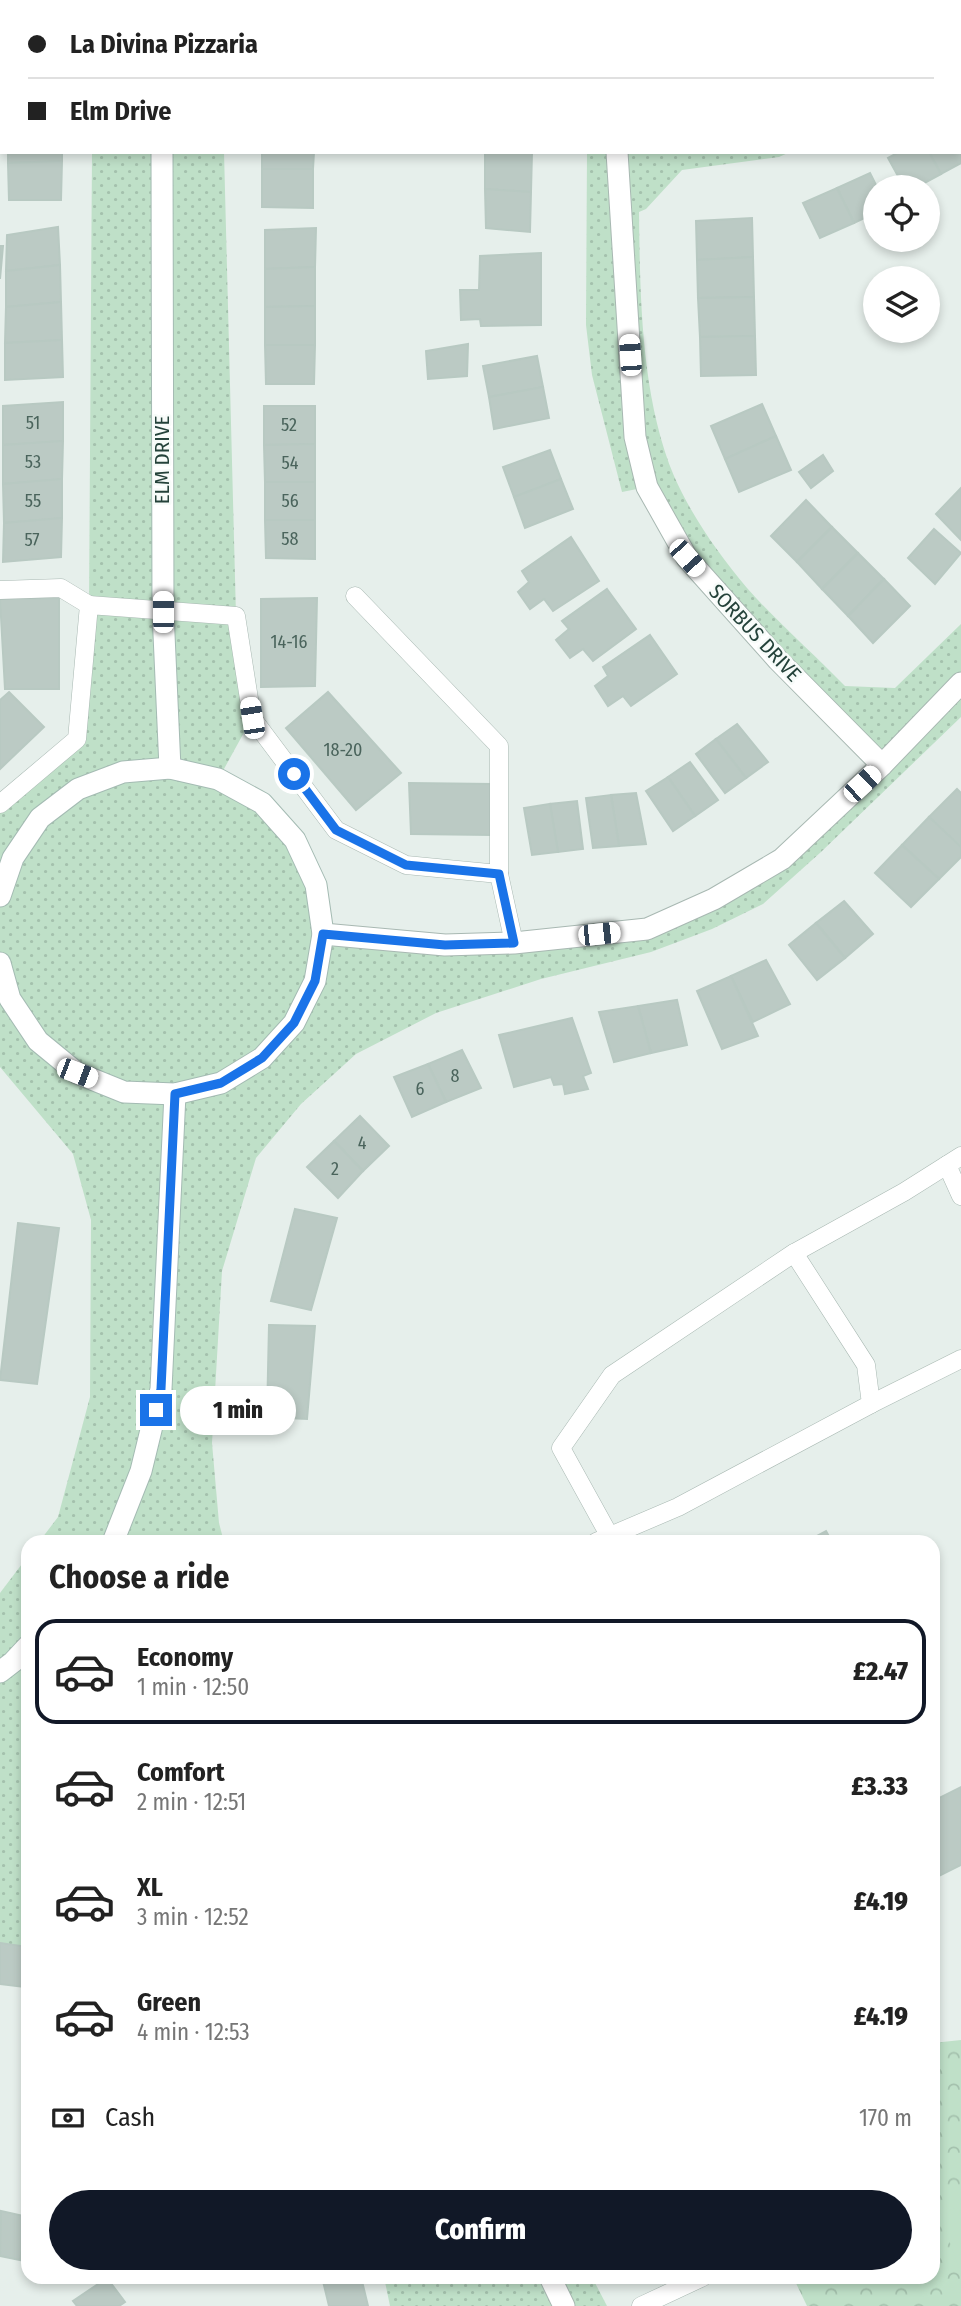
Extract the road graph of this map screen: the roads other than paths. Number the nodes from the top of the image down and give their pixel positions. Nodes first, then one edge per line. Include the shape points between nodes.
1 (162, 154) edge
2 (617, 154) edge
3 (0, 590) edge
4 (355, 596) dead end
5 (89, 605) junction
6 (163, 612) junction
7 (961, 683) edge
8 (883, 765) junction
9 (170, 768) junction
10 (0, 804) edge
11 (499, 874) junction
12 (0, 896) edge
13 (323, 934) junction
14 (514, 943) junction
15 (0, 963) edge
16 (175, 1094) junction
17 (954, 1161) edge
18 (961, 1196) edge
19 (794, 1254) junction
20 (961, 1359) edge
21 (871, 1404) junction
22 (116, 1535) edge
23 (602, 1535) edge
24 (610, 1535) edge
25 (21, 1653) edge
26 (0, 1672) edge
27 (553, 2284) edge
28 (688, 2284) edge
29 (564, 2306) edge
30 (641, 2306) edge

1 - 6 street, ELM DRIVE
2 - 8 street, SORBUS DRIVE via 635,437 647,487 687,558 778,660
3 - 5 lane via 61,588
4 - 11 lane via 499,746
5 - 6 lane
5 - 10 lane via 77,739
6 - 9 street, ELM DRIVE
6 - 11 lane via 236,616 252,718 336,830 406,865
7 - 8 street
8 - 14 street via 782,859 714,899 647,929
9 - 12 street via 122,772 78,789 40,818 13,858
9 - 13 street via 218,779 261,803 295,840 316,885
11 - 14 lane
13 - 14 street via 445,945
13 - 16 street via 315,981 294,1023 262,1058 221,1083
15 - 16 street via 10,999 38,1041 77,1073 124,1091
16 - 22 street via 161,1389 141,1471
17 - 18 lane
17 - 19 lane
19 - 21 lane via 866,1365
19 - 23 lane via 612,1375 561,1448
20 - 21 lane
21 - 24 lane via 678,1507
25 - 26 street
27 - 29 street
28 - 30 lane

